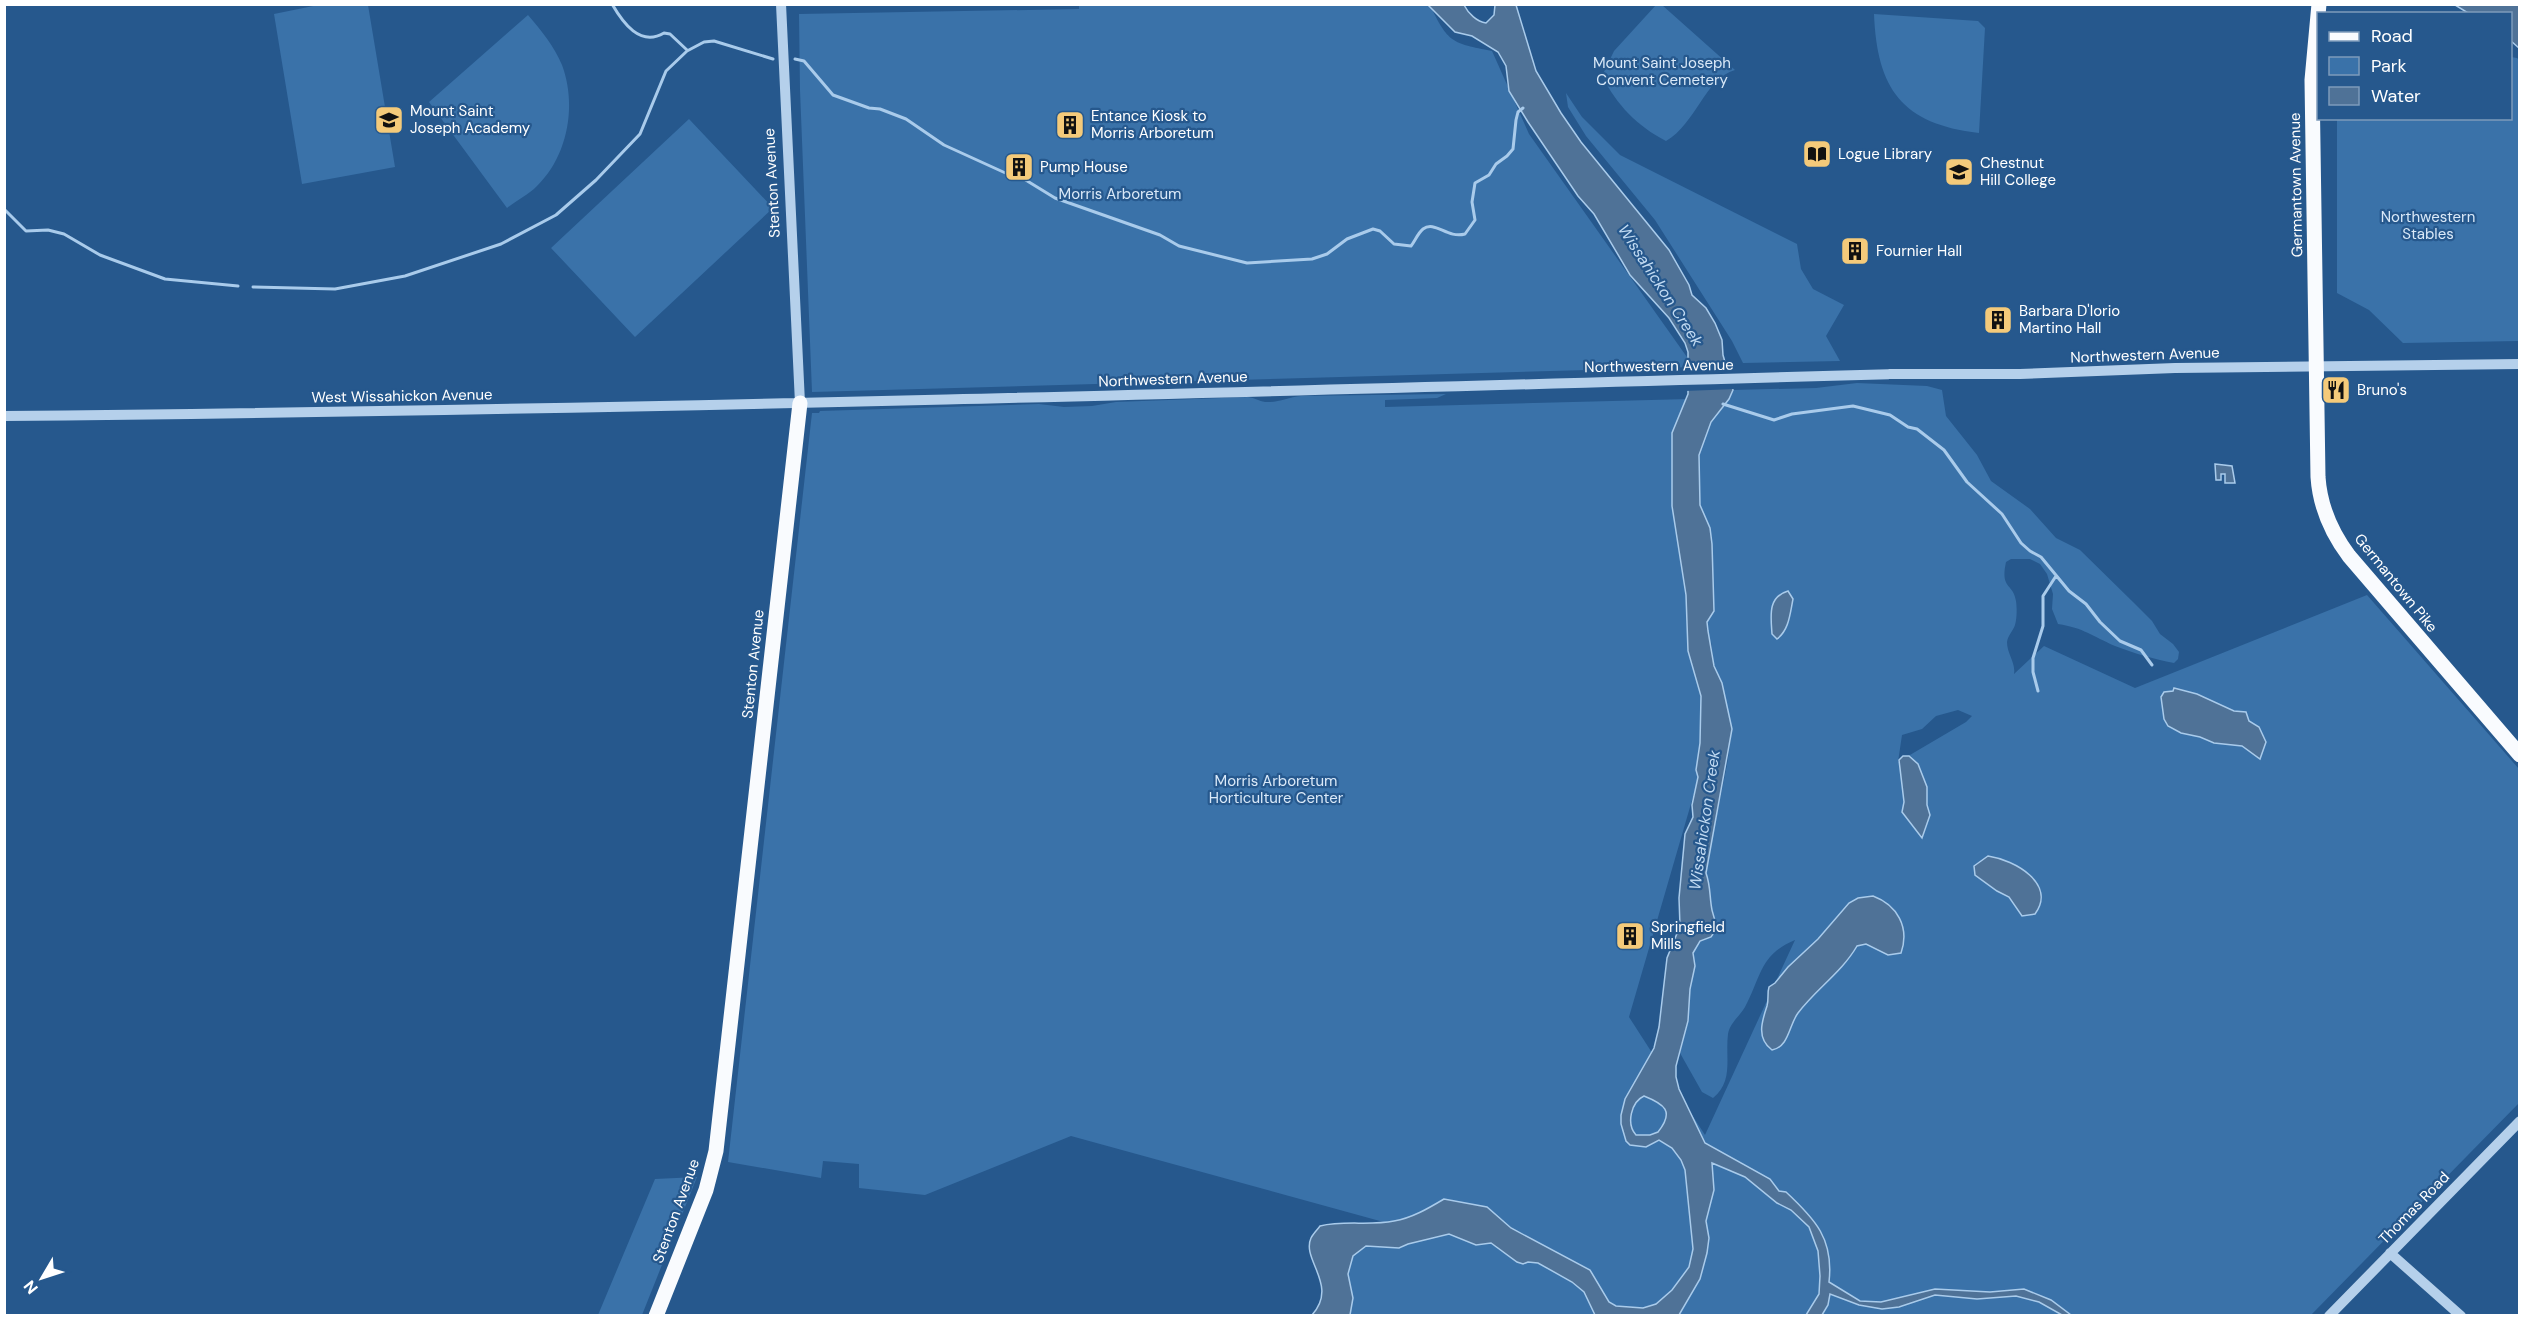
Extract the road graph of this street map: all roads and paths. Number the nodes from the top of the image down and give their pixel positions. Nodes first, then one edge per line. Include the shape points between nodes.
1 (781, 4) edge
2 (2317, 17) edge
3 (2520, 364) edge
4 (2317, 366) junction
5 (800, 403) junction
6 (4, 416) edge
7 (2520, 755) edge
8 (2520, 1122) edge
9 (2390, 1253) junction
10 (656, 1316) edge
11 (2329, 1316) edge
12 (2461, 1316) edge

1 - 5 street, Stenton Avenue
2 - 4 main road, Germantown Avenue via 2312,80
3 - 4 street, Northwestern Avenue
4 - 5 street, Northwestern Avenue
4 - 7 main road, Germantown Pike via 2319,488 2331,528 2372,584
5 - 6 street, West Wissahickon Avenue
5 - 10 main road, Stenton Avenue via 716,1151 706,1190
8 - 9 street, Thomas Road
9 - 11 street, Thomas Road
9 - 12 street

